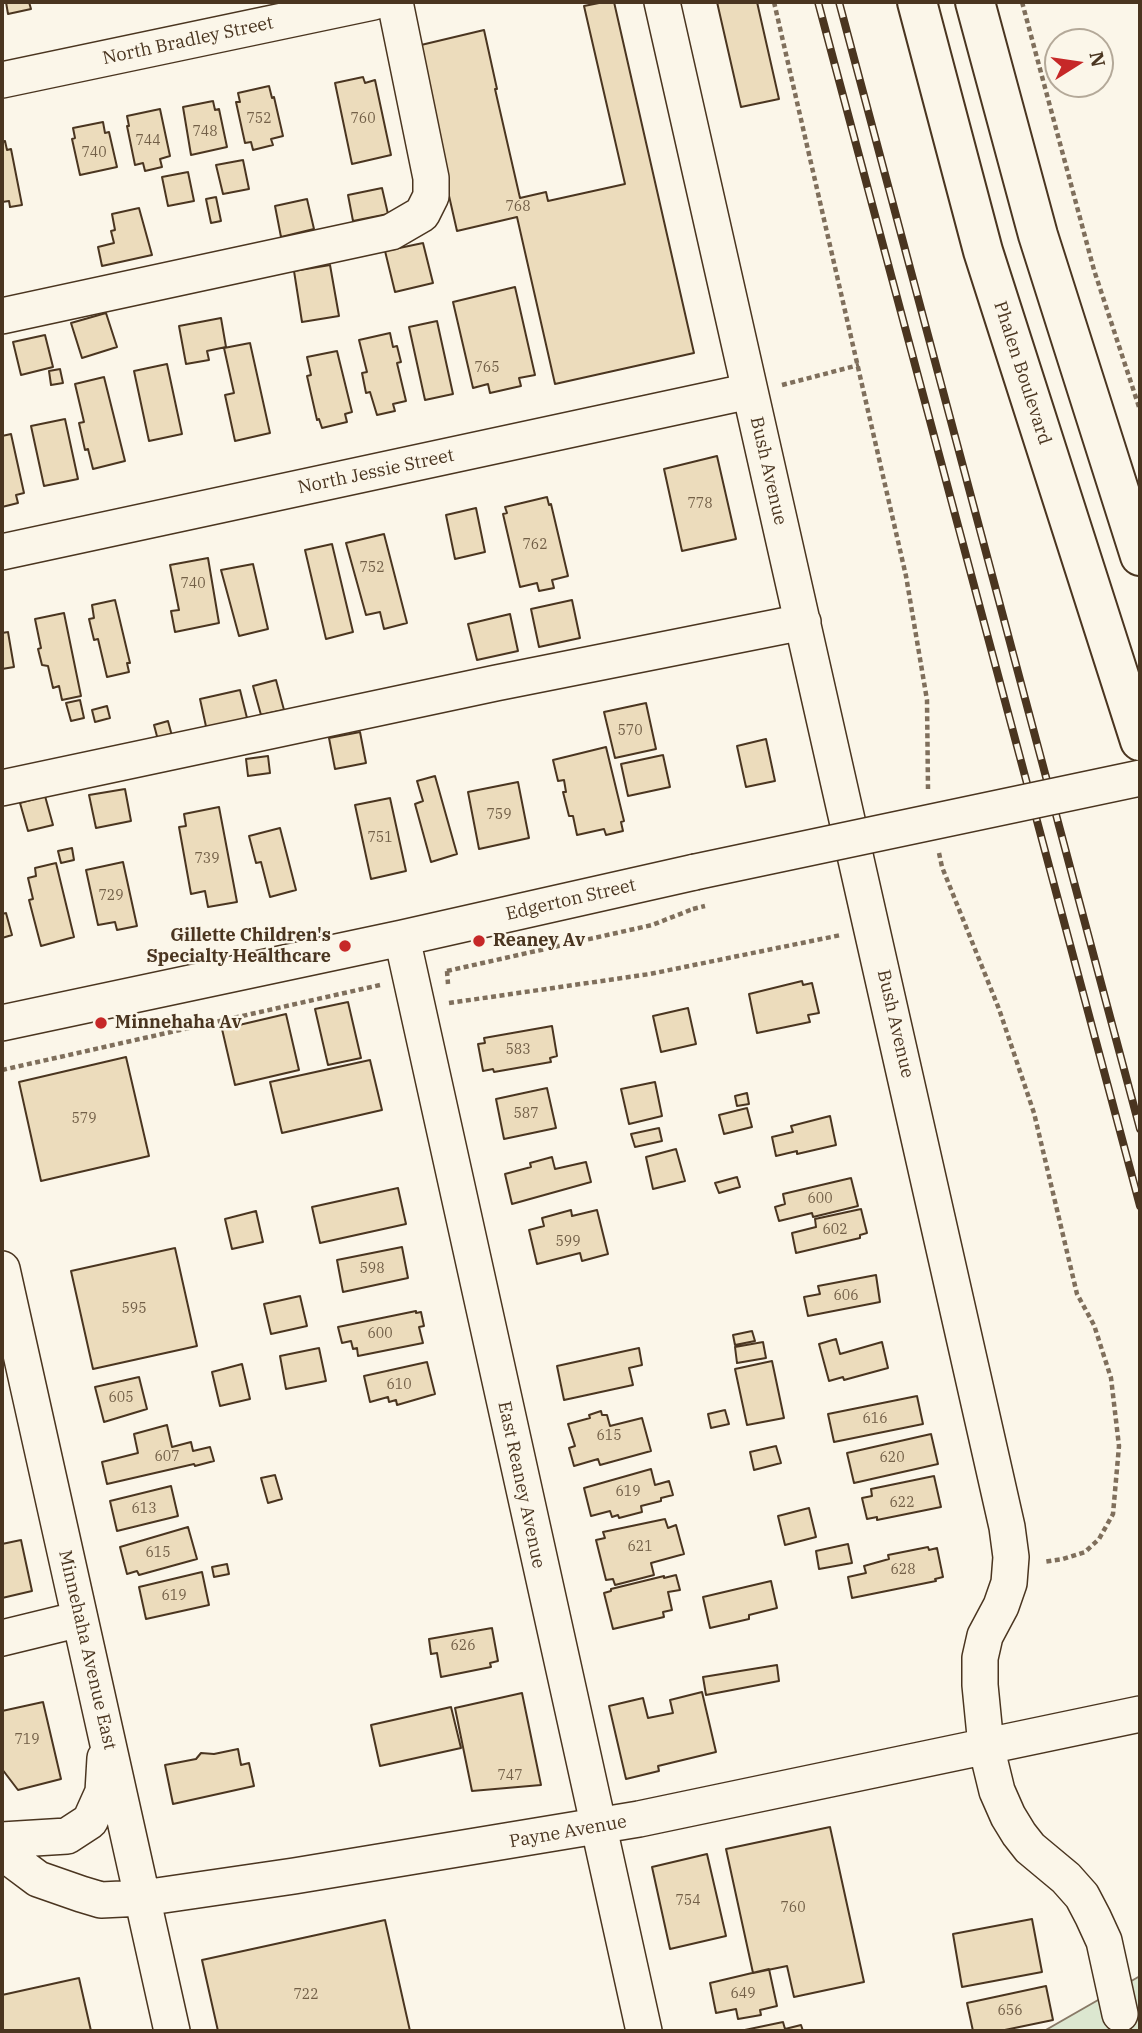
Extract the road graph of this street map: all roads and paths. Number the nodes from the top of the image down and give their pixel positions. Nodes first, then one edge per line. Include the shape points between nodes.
1 (373, 2) edge
2 (395, 2) edge
3 (663, 2) edge
4 (917, 2) edge
5 (975, 2) edge
6 (1022, 2) edge
7 (2, 80) edge
8 (2, 316) edge
9 (859, 365) dead end
10 (750, 391) junction
11 (1140, 410) edge
12 (2, 552) edge
13 (1140, 556) edge
14 (803, 622) junction
15 (1140, 741) edge
16 (1140, 778) edge
17 (2, 788) edge
18 (692, 909) dead end
19 (873, 928) junction
20 (401, 938) junction
21 (410, 979) junction
22 (449, 1003) dead end
23 (2, 1023) edge
24 (2, 1070) edge
25 (2, 1269) edge
26 (14, 1379) edge
27 (80, 1619) junction
28 (2, 1638) edge
29 (1140, 1714) edge
30 (106, 1730) junction
31 (986, 1746) junction
32 (598, 1826) junction
33 (2, 1840) edge
34 (2, 1853) edge
35 (143, 1898) junction
36 (1120, 2014) dead end
37 (172, 2031) edge
38 (644, 2031) edge

1 - 7 street, North Bradley Street
2 - 8 street via 431,178 431,196 422,214 391,232
3 - 10 street, Bush Avenue
4 - 15 main road, Phalen Boulevard via 983,251
5 - 13 main road via 1038,235
6 - 11 path via 1094,271
9 - 10 path
10 - 12 street, North Jessie Street
10 - 14 street, Bush Avenue
14 - 17 street
14 - 19 street, Bush Avenue
16 - 20 street, Edgerton Street, bridge
18 - 21 path via 652,925
19 - 22 path via 649,974
19 - 31 street, Bush Avenue via 1007,1527 1009,1583 985,1636 981,1658
20 - 21 street, East Reaney Avenue
20 - 23 street, Edgerton Street
21 - 24 path
21 - 32 street, East Reaney Avenue
25 - 26 street, Minnehaha Avenue East
26 - 27 street, Minnehaha Avenue East
27 - 28 street
27 - 30 street, Minnehaha Avenue East
29 - 31 street, Payne Avenue
30 - 33 street via 103,1793 90,1821 67,1836
30 - 35 street, Minnehaha Avenue East
31 - 32 street, Payne Avenue
31 - 36 street, Bush Avenue via 997,1791 1019,1834 1066,1878 1093,1917 1104,1941
32 - 35 street, Payne Avenue
32 - 38 street, East Reaney Avenue
34 - 35 street, Payne Avenue via 38,1879 81,1894 101,1900
35 - 37 street, Minnehaha Avenue East

